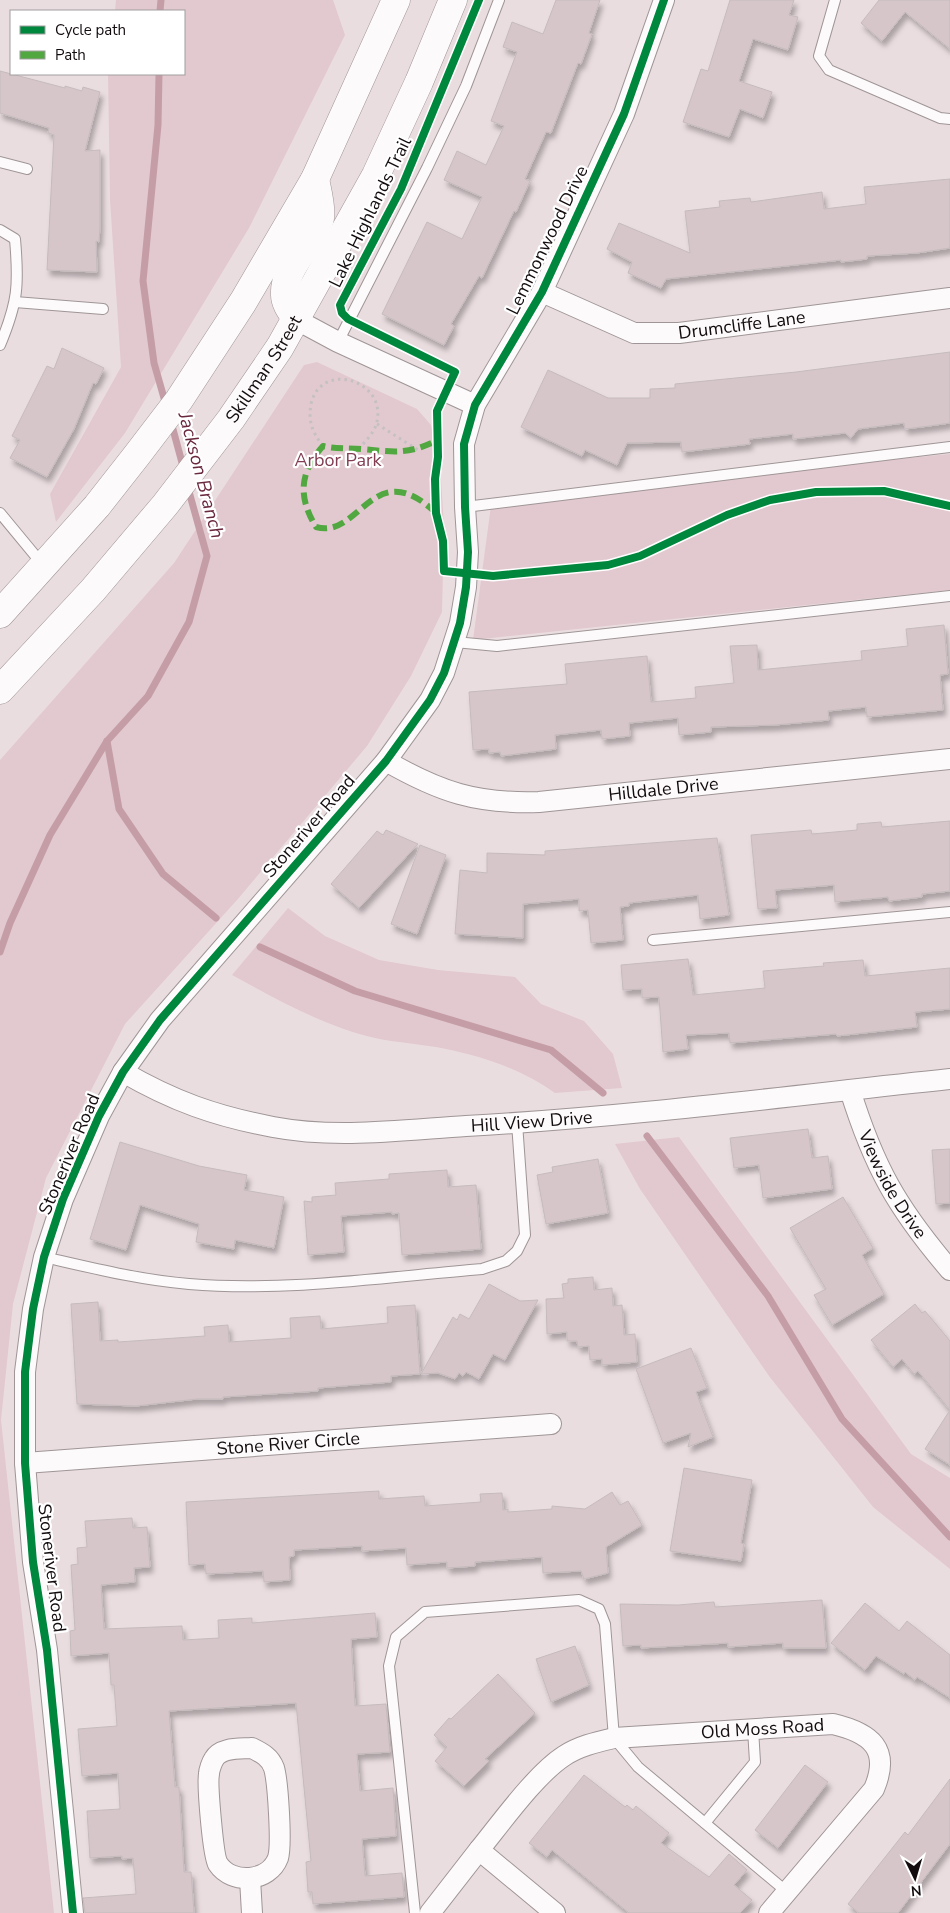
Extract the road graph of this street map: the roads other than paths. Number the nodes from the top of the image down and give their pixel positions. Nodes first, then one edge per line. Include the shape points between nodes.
1 (396, 0) edge
2 (453, 0) edge
3 (499, 0) edge
4 (664, 0) edge
5 (835, 0) edge
6 (950, 119) edge
7 (0, 162) edge
8 (26, 169) dead end
9 (315, 179) junction
10 (0, 230) edge
11 (542, 292) junction
12 (950, 298) edge
13 (15, 302) junction
14 (103, 309) dead end
15 (297, 320) junction
16 (338, 342) junction
17 (0, 345) edge
18 (475, 405) junction
19 (950, 447) edge
20 (465, 506) junction
21 (0, 513) edge
22 (468, 552) joint
23 (43, 566) junction
24 (950, 596) edge
25 (0, 614) edge
26 (455, 642) junction
27 (0, 690) edge
28 (950, 759) edge
29 (386, 761) junction
30 (950, 912) edge
31 (653, 940) dead end
32 (123, 1072) junction
33 (950, 1079) edge
34 (850, 1090) junction
35 (517, 1124) junction
36 (44, 1256) junction
37 (948, 1264) edge
38 (551, 1424) dead end
39 (24, 1463) junction
40 (753, 1729) junction
41 (614, 1738) junction
42 (705, 1822) junction
43 (479, 1850) junction
44 (250, 1879) junction
45 (787, 1892) junction
46 (73, 1913) edge
47 (252, 1913) edge
48 (415, 1913) edge
49 (430, 1913) edge
50 (556, 1913) edge
51 (769, 1913) edge

1 - 9 main road
2 - 15 main road, Skillman Street via 376,175
3 - 16 lane via 466,86
4 - 11 street, Lemmonwood Drive via 624,114
5 - 6 lane via 819,56 829,70 940,118
7 - 8 lane
9 - 15 main road via 320,216 314,234 292,270 285,295
9 - 23 main road via 243,302 179,400 80,526
10 - 13 lane via 15,239 18,276
11 - 12 street, Drumcliffe Lane via 634,333 658,334
11 - 18 street, Lemmonwood Drive
13 - 14 lane
13 - 17 lane
15 - 16 street
15 - 27 main road, Skillman Street via 231,419 165,505 93,590
16 - 18 street
18 - 20 street, Lemmonwood Drive via 464,444
19 - 20 lane
20 - 22 street, Lemmonwood Drive
21 - 23 lane
22 - 26 street, Stoneriver Road via 466,587
23 - 25 main road
24 - 26 lane via 497,646
26 - 29 street, Stoneriver Road via 444,674 430,700
28 - 29 street, Hilldale Drive via 508,803 474,799 444,790
29 - 32 street, Stoneriver Road via 160,1020
30 - 31 lane
32 - 35 street, Hill View Drive via 160,1093 206,1112 274,1127 344,1133
32 - 36 street, Stoneriver Road via 99,1116 63,1199
33 - 34 street, Hill View Drive
34 - 35 street, Hill View Drive
34 - 37 street, Viewside Drive via 862,1131 891,1191 917,1232
35 - 36 lane via 525,1234 517,1252 506,1261 482,1269 280,1285 190,1284 125,1276
36 - 39 street, Stoneriver Road via 25,1372
38 - 39 street, Stone River Circle
39 - 46 street, Stoneriver Road via 33,1562 48,1650
40 - 41 street, Old Moss Road
40 - 42 lane via 755,1762
40 - 45 street, Old Moss Road via 833,1724 853,1728 871,1739 880,1755 880,1775 874,1789
41 - 42 lane via 638,1767
41 - 43 street, Old Moss Road via 587,1745 564,1756 544,1772
41 - 48 lane via 605,1624 599,1609 579,1600 425,1612 396,1637 389,1666
42 - 45 lane
43 - 49 street, Old Moss Road
43 - 50 street
44 - 44 street via 230,1874 218,1864 214,1852 209,1774 214,1758 225,1750 252,1748 267,1755 274,1768 281,1843 277,1860 267,1873
44 - 47 street
45 - 51 street, Old Moss Road

